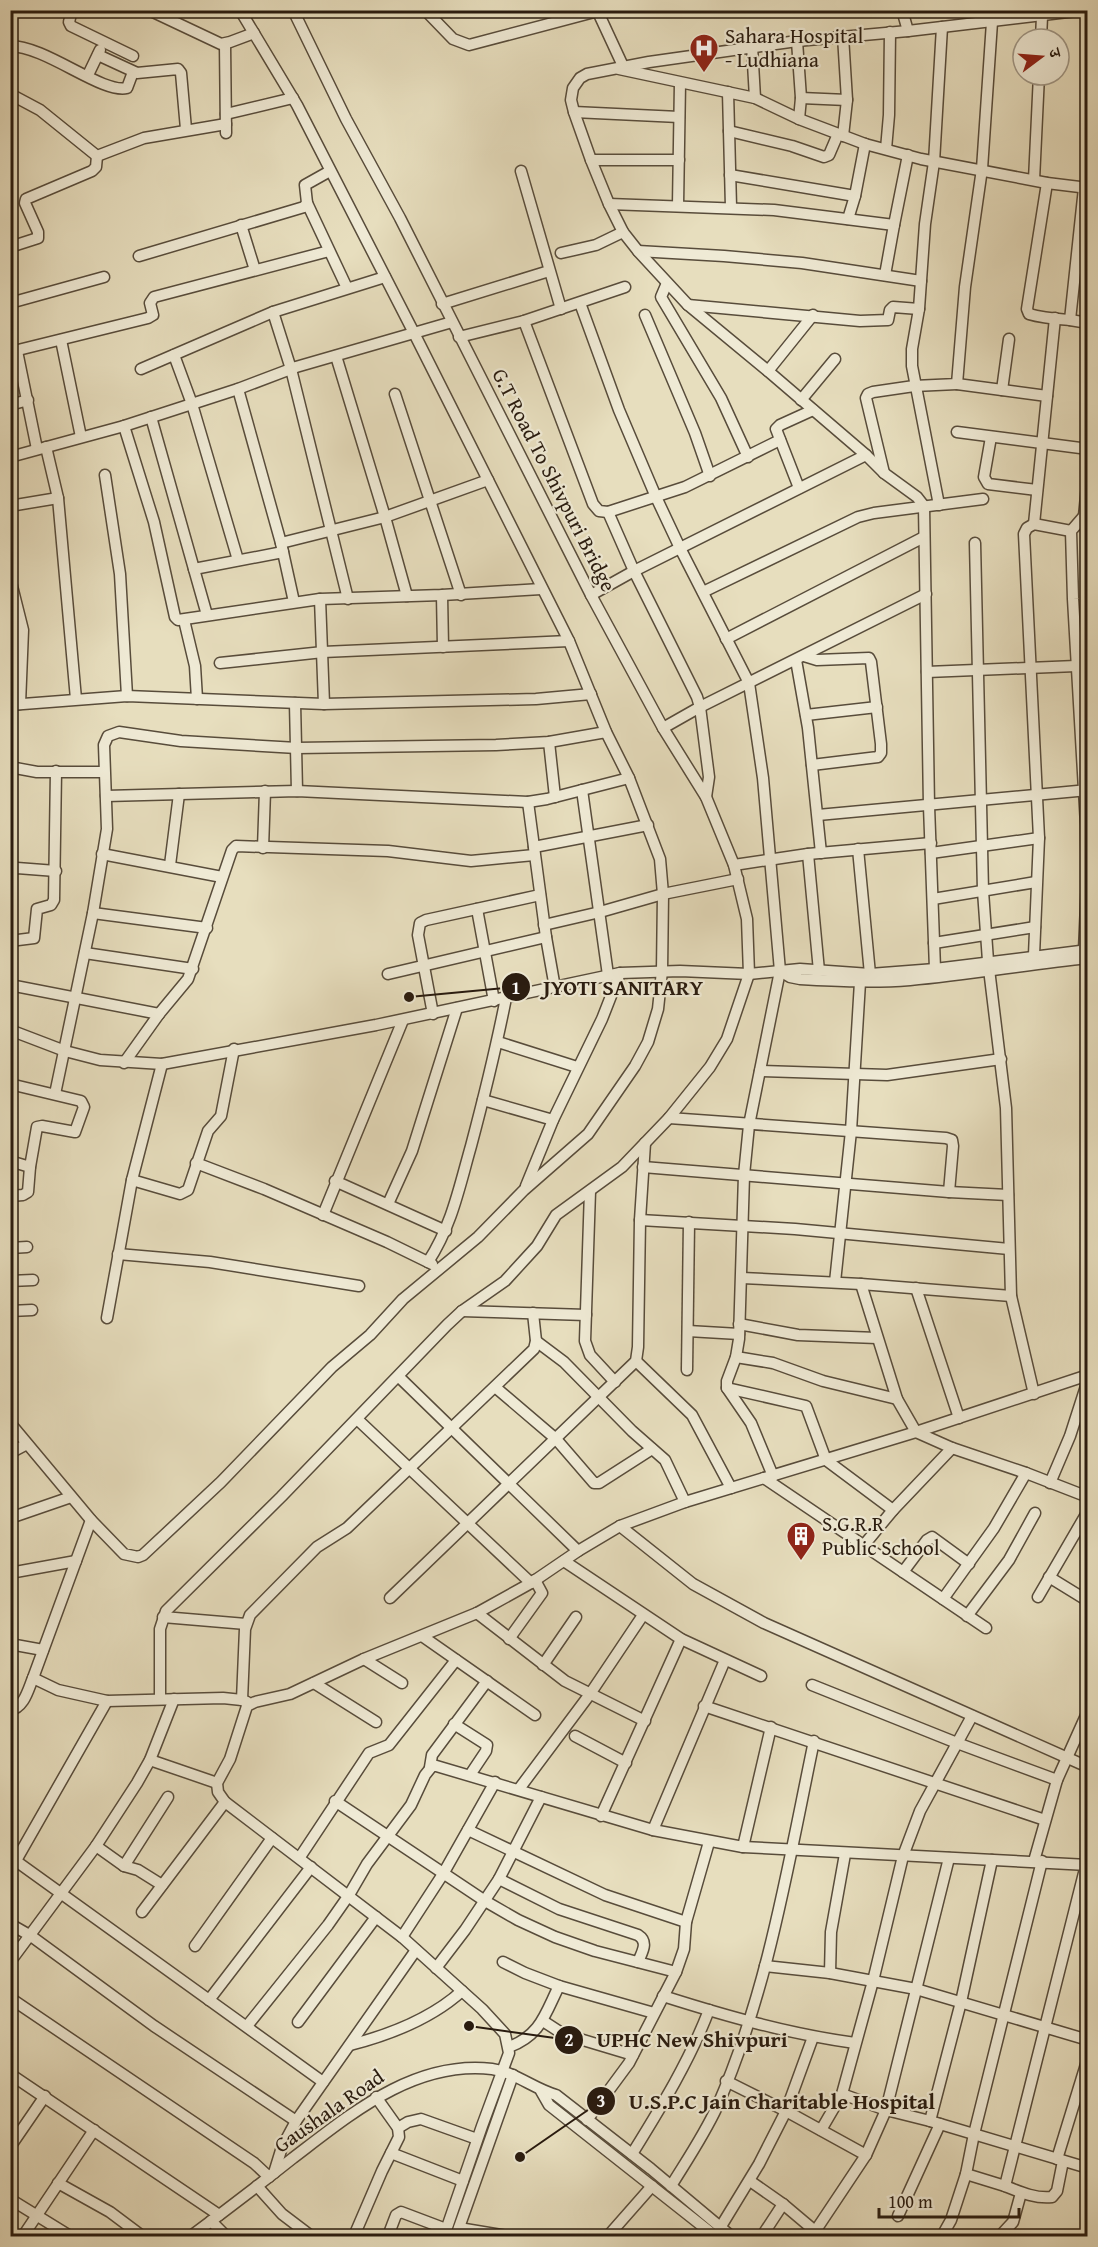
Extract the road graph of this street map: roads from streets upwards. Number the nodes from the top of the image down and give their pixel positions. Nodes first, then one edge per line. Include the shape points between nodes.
1 (72, 10) edge
2 (149, 10) edge
3 (240, 10) edge
4 (293, 10) edge
5 (425, 10) edge
6 (902, 10) edge
7 (1085, 10) edge
8 (598, 11) edge
9 (1029, 14) edge
10 (1042, 16) junction
11 (992, 22) junction
12 (942, 27) junction
13 (1042, 27) edge
14 (908, 31) junction
15 (890, 32) junction
16 (254, 33) junction
17 (843, 36) junction
18 (103, 41) junction
19 (797, 41) junction
20 (225, 44) junction
21 (10, 46) edge
22 (752, 46) junction
23 (98, 55) junction
24 (133, 56) dead end
25 (618, 67) junction
26 (133, 72) junction
27 (87, 75) junction
28 (680, 82) junction
29 (1038, 87) edge
30 (728, 92) junction
31 (10, 94) edge
32 (293, 98) junction
33 (755, 98) junction
34 (801, 98) junction
35 (847, 100) junction
36 (574, 112) junction
37 (679, 117) junction
38 (799, 119) junction
39 (226, 123) junction
40 (186, 129) junction
41 (729, 131) junction
42 (840, 135) junction
43 (864, 144) junction
44 (886, 149) junction
45 (908, 155) junction
46 (97, 156) junction
47 (591, 160) junction
48 (679, 160) junction
49 (934, 162) junction
50 (982, 169) junction
51 (330, 171) junction
52 (521, 171) dead end
53 (730, 175) junction
54 (1034, 180) junction
55 (1047, 183) junction
56 (1086, 188) edge
57 (855, 196) junction
58 (307, 203) junction
59 (609, 204) junction
60 (678, 205) junction
61 (731, 207) junction
62 (848, 219) junction
63 (241, 225) junction
64 (894, 225) junction
65 (623, 232) junction
66 (10, 247) edge
67 (329, 251) junction
68 (638, 251) junction
69 (561, 254) dead end
70 (139, 256) dead end
71 (255, 270) junction
72 (549, 271) junction
73 (885, 275) junction
74 (104, 277) dead end
75 (384, 277) junction
76 (921, 281) junction
77 (667, 283) junction
78 (625, 287) dead end
79 (347, 288) junction
80 (10, 303) edge
81 (580, 303) junction
82 (442, 304) junction
83 (688, 305) junction
84 (561, 309) junction
85 (919, 309) junction
86 (273, 312) junction
87 (645, 315) dead end
88 (813, 315) junction
89 (1054, 318) junction
90 (1071, 320) junction
91 (524, 321) junction
92 (448, 323) junction
93 (1088, 323) edge
94 (414, 333) junction
95 (459, 337) junction
96 (1009, 339) dead end
97 (61, 340) junction
98 (14, 352) edge
99 (174, 355) junction
100 (336, 356) junction
101 (835, 359) dead end
102 (141, 369) dead end
103 (291, 369) junction
104 (768, 371) junction
105 (957, 384) junction
106 (914, 386) junction
107 (238, 389) junction
108 (1002, 390) junction
109 (395, 394) dead end
110 (1047, 396) junction
111 (28, 400) junction
112 (801, 400) junction
113 (192, 404) junction
114 (10, 405) edge
115 (813, 410) junction
116 (151, 417) junction
117 (124, 426) junction
118 (957, 432) dead end
119 (991, 436) junction
120 (81, 437) junction
121 (780, 440) junction
122 (1042, 444) junction
123 (41, 448) junction
124 (1088, 449) edge
125 (866, 455) junction
126 (10, 457) edge
127 (748, 457) junction
128 (884, 473) junction
129 (105, 475) dead end
130 (710, 476) junction
131 (1088, 476) edge
132 (488, 480) junction
133 (799, 488) junction
134 (1037, 490) junction
135 (656, 497) junction
136 (58, 498) junction
137 (983, 500) dead end
138 (432, 501) junction
139 (939, 505) junction
140 (10, 506) edge
141 (924, 506) junction
142 (608, 512) junction
143 (385, 517) junction
144 (1086, 517) edge
145 (1034, 524) junction
146 (333, 531) junction
147 (1071, 531) junction
148 (924, 537) junction
149 (975, 543) dead end
150 (282, 548) junction
151 (680, 548) junction
152 (238, 560) junction
153 (194, 569) junction
154 (634, 571) junction
155 (10, 578) edge
156 (541, 589) junction
157 (703, 592) junction
158 (461, 594) junction
159 (926, 594) junction
160 (591, 595) junction
161 (407, 596) junction
162 (442, 596) junction
163 (320, 599) junction
164 (348, 599) junction
165 (294, 602) junction
166 (207, 615) junction
167 (184, 620) junction
168 (726, 639) junction
169 (569, 641) junction
170 (443, 647) junction
171 (323, 652) junction
172 (800, 658) junction
173 (220, 663) dead end
174 (1076, 666) junction
175 (1030, 669) junction
176 (979, 670) junction
177 (927, 672) junction
178 (749, 683) junction
179 (591, 694) junction
180 (127, 696) junction
181 (76, 699) junction
182 (196, 699) junction
183 (295, 703) junction
184 (15, 704) edge
185 (324, 704) junction
186 (700, 706) junction
187 (877, 707) junction
188 (806, 715) junction
189 (663, 728) junction
190 (606, 732) junction
191 (549, 742) junction
192 (297, 748) junction
193 (813, 765) junction
194 (10, 767) edge
195 (56, 771) junction
196 (104, 772) junction
197 (629, 778) junction
198 (582, 790) junction
199 (1086, 790) edge
200 (265, 791) junction
201 (297, 791) junction
202 (179, 794) junction
203 (1037, 795) junction
204 (106, 796) junction
205 (555, 797) junction
206 (706, 797) junction
207 (982, 801) junction
208 (528, 802) junction
209 (929, 806) junction
210 (818, 815) junction
211 (648, 825) junction
212 (589, 838) junction
213 (1039, 838) junction
214 (982, 846) junction
215 (263, 848) junction
216 (931, 848) junction
217 (858, 849) junction
218 (534, 851) junction
219 (822, 853) junction
220 (102, 854) junction
221 (808, 854) junction
222 (771, 858) junction
223 (734, 865) junction
224 (170, 866) junction
225 (10, 869) edge
226 (56, 871) junction
227 (222, 877) junction
228 (738, 879) junction
229 (1036, 882) junction
230 (982, 891) junction
231 (663, 894) junction
232 (540, 895) junction
233 (933, 899) junction
234 (477, 909) junction
235 (600, 912) junction
236 (93, 913) junction
237 (544, 925) junction
238 (1035, 927) junction
239 (207, 928) junction
240 (985, 935) junction
241 (546, 937) junction
242 (10, 941) edge
243 (934, 943) junction
244 (486, 951) junction
245 (85, 953) junction
246 (1086, 953) edge
247 (1034, 955) junction
248 (423, 966) junction
249 (988, 966) junction
250 (193, 969) junction
251 (935, 969) junction
252 (662, 971) junction
253 (819, 971) junction
254 (780, 972) junction
255 (620, 973) junction
256 (388, 974) dead end
257 (750, 974) junction
258 (870, 974) junction
259 (608, 975) junction
260 (860, 982) junction
261 (10, 985) edge
262 (555, 988) junction
263 (506, 998) junction
264 (75, 999) junction
265 (494, 1000) junction
266 (457, 1008) junction
267 (159, 1014) junction
268 (433, 1014) junction
269 (403, 1020) junction
270 (10, 1030) edge
271 (498, 1042) junction
272 (234, 1049) junction
273 (65, 1051) junction
274 (1001, 1059) junction
275 (124, 1063) junction
276 (162, 1064) junction
277 (577, 1067) junction
278 (760, 1071) junction
279 (856, 1076) junction
280 (10, 1084) edge
281 (55, 1094) junction
282 (483, 1100) junction
283 (669, 1118) junction
284 (553, 1120) junction
285 (749, 1125) junction
286 (851, 1131) junction
287 (645, 1143) junction
288 (10, 1161) edge
289 (196, 1163) junction
290 (30, 1167) junction
291 (643, 1167) junction
292 (744, 1175) junction
293 (132, 1180) junction
294 (335, 1181) junction
295 (847, 1183) junction
296 (525, 1190) junction
297 (590, 1191) junction
298 (949, 1192) junction
299 (1008, 1195) junction
300 (10, 1196) edge
301 (388, 1204) junction
302 (323, 1215) junction
303 (640, 1220) junction
304 (689, 1222) junction
305 (743, 1226) junction
306 (446, 1231) junction
307 (841, 1233) junction
308 (27, 1247) dead end
309 (10, 1248) edge
310 (1009, 1249) junction
311 (118, 1254) junction
312 (428, 1262) junction
313 (440, 1268) junction
314 (741, 1278) junction
315 (33, 1280) dead end
316 (10, 1281) edge
317 (835, 1282) junction
318 (861, 1284) junction
319 (359, 1286) dead end
320 (916, 1288) junction
321 (1011, 1296) junction
322 (32, 1310) dead end
323 (10, 1311) edge
324 (462, 1311) junction
325 (533, 1313) junction
326 (586, 1315) junction
327 (106, 1318) dead end
328 (739, 1329) junction
329 (688, 1330) junction
330 (877, 1338) junction
331 (536, 1341) junction
332 (736, 1357) junction
333 (636, 1361) junction
334 (687, 1370) dead end
335 (1088, 1375) edge
336 (399, 1377) junction
337 (1088, 1380) edge
338 (615, 1382) junction
339 (495, 1387) junction
340 (728, 1388) junction
341 (1034, 1394) junction
342 (598, 1398) junction
343 (897, 1399) junction
344 (959, 1418) junction
345 (357, 1419) junction
346 (10, 1423) edge
347 (452, 1428) junction
348 (916, 1432) junction
349 (556, 1439) junction
350 (27, 1444) junction
351 (952, 1448) junction
352 (652, 1449) junction
353 (10, 1453) edge
354 (826, 1460) junction
355 (409, 1467) junction
356 (1026, 1473) junction
357 (768, 1477) junction
358 (1050, 1483) junction
359 (508, 1484) junction
360 (731, 1488) junction
361 (71, 1497) junction
362 (1088, 1497) edge
363 (685, 1502) junction
364 (893, 1510) junction
365 (1088, 1511) edge
366 (1035, 1513) dead end
367 (10, 1518) edge
368 (91, 1520) junction
369 (467, 1524) junction
370 (620, 1526) junction
371 (864, 1545) junction
372 (578, 1551) junction
373 (564, 1561) junction
374 (76, 1562) junction
375 (969, 1564) junction
376 (903, 1572) junction
377 (10, 1573) edge
378 (1049, 1577) junction
379 (533, 1582) junction
380 (1038, 1597) dead end
381 (390, 1598) dead end
382 (943, 1599) junction
383 (1088, 1601) edge
384 (477, 1613) junction
385 (643, 1615) junction
386 (967, 1616) junction
387 (163, 1617) junction
388 (576, 1617) dead end
389 (246, 1624) junction
390 (986, 1628) dead end
391 (422, 1636) junction
392 (509, 1639) junction
393 (681, 1639) junction
394 (10, 1644) edge
395 (43, 1650) junction
396 (364, 1659) junction
397 (456, 1660) junction
398 (725, 1660) junction
399 (543, 1665) junction
400 (761, 1676) dead end
401 (33, 1678) junction
402 (487, 1682) junction
403 (314, 1683) junction
404 (402, 1683) dead end
405 (812, 1685) dead end
406 (590, 1694) junction
407 (160, 1699) junction
408 (174, 1699) junction
409 (106, 1701) junction
410 (246, 1702) junction
411 (704, 1706) junction
412 (10, 1710) edge
413 (1088, 1711) edge
414 (536, 1715) dead end
415 (972, 1716) junction
416 (645, 1721) junction
417 (376, 1722) dead end
418 (454, 1724) junction
419 (771, 1727) junction
420 (575, 1736) dead end
421 (814, 1741) junction
422 (957, 1743) junction
423 (1066, 1757) junction
424 (150, 1760) junction
425 (626, 1763) junction
426 (430, 1767) junction
427 (1088, 1767) edge
428 (470, 1775) junction
429 (1057, 1780) junction
430 (495, 1782) junction
431 (935, 1782) junction
432 (217, 1783) junction
433 (519, 1789) junction
434 (168, 1797) dead end
435 (541, 1797) junction
436 (335, 1801) junction
437 (225, 1802) junction
438 (601, 1816) junction
439 (1045, 1820) junction
440 (468, 1830) junction
441 (653, 1830) junction
442 (389, 1837) junction
443 (272, 1838) junction
444 (709, 1842) junction
445 (96, 1846) junction
446 (743, 1848) junction
447 (791, 1850) junction
448 (512, 1852) junction
449 (845, 1854) junction
450 (903, 1856) junction
451 (300, 1857) junction
452 (949, 1858) junction
453 (992, 1860) junction
454 (1038, 1861) junction
455 (1087, 1862) edge
456 (13, 1866) edge
457 (124, 1866) junction
458 (312, 1867) junction
459 (443, 1874) junction
460 (499, 1879) junction
461 (162, 1886) junction
462 (62, 1894) junction
463 (349, 1895) junction
464 (485, 1901) junction
465 (142, 1912) dead end
466 (376, 1917) junction
467 (687, 1922) junction
468 (10, 1924) edge
469 (31, 1936) junction
470 (402, 1937) junction
471 (195, 1946) dead end
472 (416, 1950) junction
473 (10, 1962) edge
474 (503, 1962) dead end
475 (639, 1962) junction
476 (765, 1966) junction
477 (436, 1968) junction
478 (676, 1972) junction
479 (830, 1973) junction
480 (873, 1981) junction
481 (559, 1986) junction
482 (916, 1989) junction
483 (462, 1991) junction
484 (663, 1996) junction
485 (10, 1998) edge
486 (209, 2000) junction
487 (961, 2002) junction
488 (709, 2010) junction
489 (654, 2013) junction
490 (1003, 2015) junction
491 (543, 2021) junction
492 (298, 2022) dead end
493 (749, 2022) junction
494 (247, 2026) junction
495 (1045, 2027) junction
496 (813, 2037) junction
497 (1088, 2040) edge
498 (855, 2043) junction
499 (350, 2045) junction
500 (509, 2047) junction
501 (633, 2055) junction
502 (1088, 2058) edge
503 (502, 2071) junction
504 (10, 2074) edge
505 (513, 2075) junction
506 (726, 2081) junction
507 (323, 2082) junction
508 (541, 2091) junction
509 (842, 2094) junction
510 (45, 2096) junction
511 (376, 2097) junction
512 (886, 2110) junction
513 (786, 2111) junction
514 (587, 2120) junction
515 (296, 2121) junction
516 (935, 2122) junction
517 (398, 2128) junction
518 (94, 2130) junction
519 (820, 2130) junction
520 (974, 2133) junction
521 (477, 2139) junction
522 (1016, 2146) junction
523 (10, 2147) edge
524 (391, 2153) junction
525 (632, 2154) junction
526 (866, 2155) junction
527 (1060, 2160) junction
528 (1088, 2168) edge
529 (966, 2174) junction
530 (272, 2175) junction
531 (462, 2181) junction
532 (750, 2181) junction
533 (58, 2183) junction
534 (257, 2186) junction
535 (652, 2186) junction
536 (671, 2186) junction
537 (1005, 2186) junction
538 (1021, 2193) junction
539 (10, 2199) edge
540 (783, 2204) junction
541 (37, 2215) junction
542 (898, 2216) dead end
543 (215, 2218) junction
544 (458, 2232) edge
545 (718, 2232) edge
546 (445, 2233) edge
547 (813, 2234) edge
548 (23, 2236) edge
549 (70, 2236) edge
550 (142, 2236) edge
551 (191, 2236) edge
552 (226, 2236) edge
553 (311, 2236) edge
554 (354, 2236) edge
555 (388, 2236) edge
556 (507, 2236) edge
557 (608, 2236) edge
558 (731, 2236) edge
559 (762, 2236) edge
560 (942, 2236) edge
561 (1002, 2236) edge

1 - 18 street via 70,25
2 - 20 street
3 - 16 street
4 - 82 street, G.T Road To Shivpuri Bridge
5 - 8 street via 453,39 469,45
6 - 14 street
7 - 10 street
8 - 25 street
9 - 10 street
9 - 11 street
10 - 13 street
11 - 12 street
11 - 50 street
12 - 14 street
12 - 49 street
14 - 15 street
15 - 17 street
15 - 44 street
16 - 20 street
16 - 32 street
17 - 19 street
17 - 35 street
18 - 23 street
18 - 24 street
19 - 22 street
19 - 34 street
20 - 39 street
21 - 27 street via 34,50
22 - 25 street
22 - 33 street
23 - 26 street
23 - 27 street
25 - 28 street
25 - 36 street via 580,78 573,88
26 - 27 street via 129,86 123,89
26 - 40 street via 178,69
28 - 30 street
28 - 37 street
29 - 54 street
30 - 33 street
30 - 41 street
31 - 46 street via 40,110
32 - 39 street
32 - 51 street
33 - 38 street
34 - 35 street
34 - 38 street
35 - 42 street
36 - 37 street
36 - 47 street
37 - 48 street
38 - 42 street
39 - 40 street
40 - 46 street via 144,138
41 - 42 street via 824,157 830,155
41 - 53 street
42 - 43 street
43 - 44 street
43 - 57 street
44 - 45 street
45 - 49 street
45 - 64 street
46 - 66 street via 92,171 26,199 38,238
47 - 48 street
47 - 59 street
48 - 60 street
49 - 50 street
49 - 76 street
50 - 54 street
50 - 105 street via 965,287
51 - 58 street via 305,185
51 - 75 street
52 - 72 street
53 - 57 street
53 - 61 street
54 - 55 street
55 - 56 street
55 - 89 street via 1026,309 1029,314
56 - 90 street
57 - 62 street
58 - 63 street
58 - 67 street
59 - 60 street
59 - 65 street
60 - 61 street
61 - 62 street
62 - 64 street
63 - 70 street
63 - 71 street
64 - 73 street
65 - 68 street
65 - 69 street via 596,245
67 - 71 street
67 - 79 street
68 - 73 street via 802,263
68 - 77 street
71 - 97 street via 154,297 150,303 153,315 148,318
72 - 82 street
72 - 84 street
73 - 76 street
74 - 80 street
75 - 79 street
75 - 94 street
76 - 85 street
77 - 83 street
77 - 127 street via 661,297 721,398
78 - 81 street
79 - 86 street
81 - 84 street
81 - 135 street
82 - 92 street, G.T Road To Shivpuri Bridge
83 - 88 street
83 - 104 street
84 - 91 street
85 - 88 street via 893,307 884,321
85 - 106 street via 912,350
86 - 99 street
86 - 103 street
87 - 130 street
88 - 104 street
89 - 90 street
89 - 110 street
90 - 93 street
91 - 95 street
91 - 142 street via 593,504 599,511
92 - 94 street
92 - 95 street, G.T Road To Shivpuri Bridge
94 - 100 street
94 - 132 street
95 - 160 street, G.T Road To Shivpuri Bridge
96 - 108 street
97 - 98 street
97 - 120 street
98 - 111 street
99 - 102 street
99 - 113 street
100 - 103 street
100 - 143 street
101 - 112 street
103 - 107 street
103 - 146 street
104 - 112 street
105 - 106 street
105 - 108 street
106 - 128 street via 873,392 866,398
106 - 139 street
107 - 113 street
107 - 150 street
108 - 110 street
109 - 138 street
110 - 122 street
111 - 114 street
111 - 123 street
112 - 115 street
113 - 116 street
113 - 152 street
115 - 121 street via 780,424 776,429
115 - 125 street
116 - 117 street
116 - 153 street
117 - 120 street
117 - 167 street via 154,522 175,617
118 - 119 street
119 - 122 street
119 - 134 street via 985,481
120 - 123 street
121 - 127 street
121 - 133 street
122 - 124 street
122 - 134 street
123 - 126 street
123 - 136 street
125 - 128 street
125 - 133 street
127 - 130 street
128 - 141 street
129 - 180 street via 120,574
130 - 135 street
131 - 144 street
132 - 138 street
132 - 156 street
133 - 151 street
134 - 145 street
135 - 142 street
135 - 151 street
136 - 140 street
136 - 181 street
137 - 139 street
138 - 143 street
138 - 158 street
139 - 141 street
141 - 148 street
141 - 157 street via 858,517
142 - 154 street
143 - 146 street
143 - 161 street
144 - 147 street
145 - 147 street
145 - 175 street via 1024,534
146 - 150 street
146 - 164 street
147 - 174 street
148 - 159 street
148 - 168 street
149 - 176 street
150 - 152 street
150 - 165 street
151 - 154 street
151 - 157 street
152 - 153 street
153 - 166 street
154 - 160 street
154 - 186 street
155 - 184 street via 23,630
156 - 158 street
156 - 169 street
157 - 168 street
158 - 162 street
159 - 172 street
159 - 177 street
160 - 189 street, G.T Road To Shivpuri Bridge
161 - 162 street
161 - 164 street
162 - 170 street
163 - 164 street
163 - 165 street
163 - 171 street
165 - 166 street
166 - 167 street
167 - 182 street via 195,666
168 - 178 street
169 - 170 street
169 - 179 street
170 - 171 street
171 - 173 street
171 - 185 street
172 - 178 street
172 - 187 street via 869,658
172 - 188 street
174 - 175 street
174 - 199 street
175 - 176 street
175 - 203 street
176 - 177 street
176 - 207 street
177 - 209 street
178 - 186 street
178 - 222 street
179 - 185 street
179 - 190 street
180 - 181 street
180 - 182 street
181 - 184 street
182 - 183 street
183 - 185 street
183 - 192 street
186 - 189 street
186 - 206 street via 709,777
187 - 188 street
187 - 193 street via 880,755
188 - 193 street
189 - 206 street, G.T Road To Shivpuri Bridge
190 - 191 street
190 - 197 street
191 - 192 street
191 - 205 street
192 - 196 street via 181,741 119,732 108,736 104,745
192 - 201 street
193 - 210 street
194 - 195 street
195 - 196 street
195 - 226 street
196 - 204 street
197 - 198 street
197 - 211 street
198 - 205 street
198 - 212 street
199 - 203 street
199 - 246 street
200 - 201 street
200 - 202 street
200 - 215 street
201 - 208 street
202 - 204 street
202 - 224 street
203 - 207 street
203 - 213 street
204 - 220 street via 107,829
205 - 208 street
206 - 223 street, G.T Road To Shivpuri Bridge
207 - 209 street
207 - 214 street
208 - 218 street
209 - 210 street
209 - 216 street
210 - 219 street
211 - 212 street
211 - 231 street via 660,859
212 - 218 street
212 - 235 street
213 - 214 street
213 - 229 street
214 - 216 street
214 - 230 street
215 - 218 street via 388,851 471,861
215 - 227 street via 233,848
216 - 217 street
216 - 233 street
217 - 219 street
217 - 258 street
218 - 232 street
219 - 221 street
220 - 224 street
220 - 236 street
221 - 222 street
221 - 253 street
222 - 223 street
222 - 254 street
223 - 228 street, G.T Road To Shivpuri Bridge
224 - 227 street
225 - 226 street
226 - 242 street via 54,900 51,905 37,909 34,938
227 - 239 street
228 - 231 street
228 - 257 street, G.T Road To Shivpuri Bridge via 747,919
229 - 230 street
229 - 238 street
230 - 233 street
230 - 240 street
231 - 235 street
231 - 252 street
232 - 234 street
232 - 237 street
233 - 243 street
234 - 244 street
234 - 248 street via 420,923
235 - 237 street
235 - 259 street
236 - 239 street
236 - 245 street
237 - 241 street
238 - 240 street
238 - 247 street
239 - 250 street
240 - 243 street
240 - 249 street
241 - 244 street
241 - 262 street
243 - 251 street
244 - 248 street
244 - 265 street
245 - 250 street
245 - 264 street
246 - 247 street
246 - 249 street
247 - 249 street
248 - 256 street
248 - 268 street
249 - 251 street
249 - 260 street via 908,980
249 - 274 street
250 - 267 street
251 - 258 street
252 - 255 street
252 - 257 street
252 - 296 street via 656,1018 635,1066 588,1134
253 - 254 street
253 - 258 street
254 - 257 street
254 - 260 street via 790,977
254 - 278 street
255 - 259 street
255 - 277 street
257 - 283 street via 723,1046
259 - 262 street
260 - 279 street
261 - 264 street
262 - 263 street
263 - 265 street
263 - 271 street
264 - 267 street
264 - 273 street
265 - 266 street
266 - 268 street
266 - 301 street via 412,1151
267 - 275 street
268 - 269 street
269 - 272 street
269 - 294 street
270 - 273 street
271 - 277 street
271 - 282 street
272 - 276 street
272 - 289 street via 221,1116 208,1131
273 - 275 street
273 - 281 street
274 - 279 street
274 - 299 street
275 - 276 street
276 - 293 street
277 - 284 street
278 - 279 street
278 - 285 street
279 - 286 street
280 - 281 street
281 - 290 street via 84,1103 77,1129 72,1133 37,1127
282 - 284 street
282 - 306 street
283 - 285 street
283 - 287 street
284 - 296 street
285 - 286 street
285 - 292 street
286 - 295 street
286 - 298 street via 949,1139 953,1146
287 - 291 street
287 - 297 street
288 - 290 street
289 - 293 street via 190,1187 183,1194
289 - 302 street
290 - 300 street via 28,1192
291 - 292 street
291 - 303 street
292 - 295 street
292 - 305 street
293 - 311 street
294 - 301 street
294 - 302 street
295 - 298 street
295 - 307 street
296 - 313 street
297 - 324 street via 556,1215 537,1246 505,1281
297 - 326 street
298 - 299 street
299 - 310 street
301 - 306 street
302 - 312 street
303 - 304 street
303 - 333 street
304 - 305 street
304 - 329 street
305 - 307 street
305 - 314 street
306 - 312 street
307 - 310 street
307 - 317 street
308 - 309 street
310 - 321 street
311 - 319 street via 210,1262
311 - 327 street
312 - 313 street
313 - 368 street via 332,1367 221,1482 143,1555 124,1554
314 - 317 street
314 - 328 street
315 - 316 street
317 - 318 street
318 - 320 street
318 - 330 street
320 - 321 street
320 - 344 street
321 - 341 street
322 - 323 street
324 - 325 street
324 - 336 street
325 - 326 street
325 - 331 street
326 - 338 street via 586,1348
328 - 329 street
328 - 330 street
328 - 332 street
329 - 334 street
330 - 343 street
331 - 339 street via 534,1349
331 - 342 street via 564,1362
332 - 340 street
332 - 343 street via 772,1363 823,1381
333 - 338 street
333 - 360 street via 692,1415
335 - 341 street
336 - 345 street
336 - 347 street
337 - 358 street via 1067,1446
338 - 342 street
339 - 347 street
339 - 349 street
340 - 354 street via 806,1406
340 - 357 street via 751,1423
341 - 344 street
342 - 349 street
342 - 352 street
343 - 348 street
344 - 348 street
345 - 355 street
345 - 387 street
346 - 350 street
347 - 355 street
347 - 359 street
348 - 351 street
348 - 354 street
349 - 352 street via 596,1483
349 - 359 street
350 - 353 street
350 - 361 street
351 - 356 street
351 - 364 street
352 - 363 street via 668,1466
354 - 357 street
354 - 364 street
355 - 369 street
355 - 389 street via 347,1528 317,1547 250,1615
356 - 358 street
356 - 375 street
357 - 360 street
357 - 371 street
358 - 362 street
359 - 369 street
359 - 372 street
360 - 363 street
361 - 367 street
361 - 368 street
363 - 370 street
364 - 371 street
365 - 378 street
366 - 386 street via 1009,1560
368 - 374 street
369 - 379 street
369 - 381 street
370 - 372 street
370 - 415 street via 693,1584 727,1604
371 - 376 street
372 - 373 street
373 - 379 street
373 - 385 street
374 - 377 street
374 - 395 street
375 - 376 street via 932,1537
375 - 382 street
376 - 382 street
378 - 380 street
378 - 383 street
379 - 384 street
379 - 392 street via 542,1593
382 - 386 street
384 - 391 street
384 - 392 street
385 - 393 street
385 - 406 street
386 - 390 street
387 - 389 street
387 - 407 street
388 - 399 street
389 - 410 street
391 - 396 street
391 - 397 street
392 - 399 street
393 - 398 street
393 - 416 street
394 - 395 street
395 - 401 street
396 - 403 street
396 - 404 street
397 - 402 street
397 - 436 street via 389,1745 369,1753
398 - 400 street
398 - 411 street
399 - 406 street
401 - 409 street via 58,1690
401 - 412 street via 21,1704
402 - 414 street
402 - 418 street
403 - 410 street via 290,1694
403 - 417 street
405 - 422 street
406 - 416 street
406 - 433 street
407 - 408 street
407 - 409 street
408 - 410 street
408 - 424 street
409 - 456 street
410 - 432 street via 230,1759
411 - 419 street
411 - 441 street
413 - 423 street
415 - 422 street
415 - 423 street
416 - 425 street
418 - 426 street via 432,1755
418 - 428 street via 487,1745
419 - 421 street
419 - 446 street
420 - 425 street
421 - 431 street
421 - 447 street
422 - 429 street
422 - 431 street
423 - 427 street
423 - 429 street
424 - 432 street
424 - 445 street
425 - 438 street
426 - 428 street
426 - 442 street
428 - 430 street
429 - 439 street
430 - 433 street
430 - 440 street
431 - 439 street
431 - 450 street
432 - 437 street
433 - 435 street
434 - 457 street
435 - 438 street
435 - 448 street
436 - 442 street
436 - 451 street
437 - 443 street
437 - 461 street
438 - 441 street
439 - 454 street
440 - 448 street
440 - 459 street
441 - 444 street
442 - 459 street
442 - 463 street
443 - 451 street
443 - 471 street
444 - 446 street
444 - 467 street
445 - 457 street
445 - 462 street
446 - 447 street
447 - 449 street
447 - 476 street
448 - 460 street
448 - 467 street via 605,1895
449 - 450 street
449 - 479 street via 831,1932
450 - 452 street
450 - 480 street
451 - 458 street
452 - 453 street
452 - 482 street
453 - 454 street
453 - 487 street
454 - 455 street
454 - 490 street
455 - 495 street
456 - 462 street
457 - 461 street
458 - 463 street
458 - 486 street
459 - 464 street
459 - 470 street
460 - 464 street
460 - 475 street via 559,1909 638,1935 645,1946
461 - 465 street
462 - 469 street
462 - 486 street
463 - 466 street
463 - 494 street
464 - 475 street via 555,1937
464 - 477 street
466 - 470 street
466 - 492 street
467 - 478 street
468 - 469 street
469 - 473 street
469 - 515 street via 154,2026
470 - 472 street
472 - 477 street
472 - 499 street
474 - 481 street
475 - 478 street
476 - 479 street
476 - 493 street
477 - 483 street
478 - 484 street
479 - 480 street
480 - 482 street
480 - 498 street
481 - 489 street
481 - 491 street
482 - 487 street
482 - 512 street
483 - 499 street via 434,2012
483 - 500 street via 505,2034
484 - 488 street
484 - 489 street
485 - 530 street
486 - 494 street
487 - 490 street
487 - 516 street
488 - 493 street
488 - 525 street via 680,2076
489 - 501 street
490 - 495 street
490 - 520 street
491 - 500 street via 529,2037
491 - 501 street via 563,2034
493 - 496 street
493 - 506 street
494 - 507 street
495 - 497 street
495 - 522 street
496 - 498 street
496 - 513 street
498 - 509 street
499 - 507 street
500 - 503 street
501 - 514 street
502 - 527 street
503 - 505 street, Gaushala Road
503 - 511 street, Gaushala Road via 454,2070 418,2079
503 - 521 street
504 - 510 street
505 - 508 street, Gaushala Road
505 - 544 street
506 - 513 street
506 - 536 street via 702,2135
507 - 515 street
508 - 514 street, Gaushala Road via 556,2095
508 - 535 street via 549,2105
509 - 512 street
509 - 519 street
510 - 518 street
510 - 523 street
511 - 517 street
511 - 530 street, Gaushala Road
512 - 516 street
512 - 526 street
513 - 519 street
513 - 532 street
514 - 525 street, Gaushala Road
515 - 530 street
516 - 520 street
516 - 542 street
517 - 521 street via 421,2119
517 - 524 street via 399,2137
518 - 533 street
518 - 543 street
519 - 526 street
520 - 522 street
520 - 529 street
521 - 531 street
522 - 527 street
522 - 537 street
524 - 531 street
524 - 554 street
525 - 536 street, Gaushala Road
526 - 547 street
527 - 528 street
527 - 538 street via 1055,2196
529 - 537 street
529 - 560 street
530 - 534 street, Gaushala Road
531 - 546 street
532 - 540 street
532 - 545 street
533 - 541 street
533 - 550 street via 110,2212
534 - 543 street, Gaushala Road
534 - 553 street via 282,2214
535 - 545 street
535 - 557 street
536 - 545 street, Gaushala Road
537 - 538 street
538 - 561 street via 1013,2222
539 - 541 street
540 - 547 street
540 - 559 street
541 - 548 street
541 - 549 street
543 - 551 street, Gaushala Road
543 - 552 street
544 - 556 street
545 - 558 street
546 - 555 street via 401,2212

